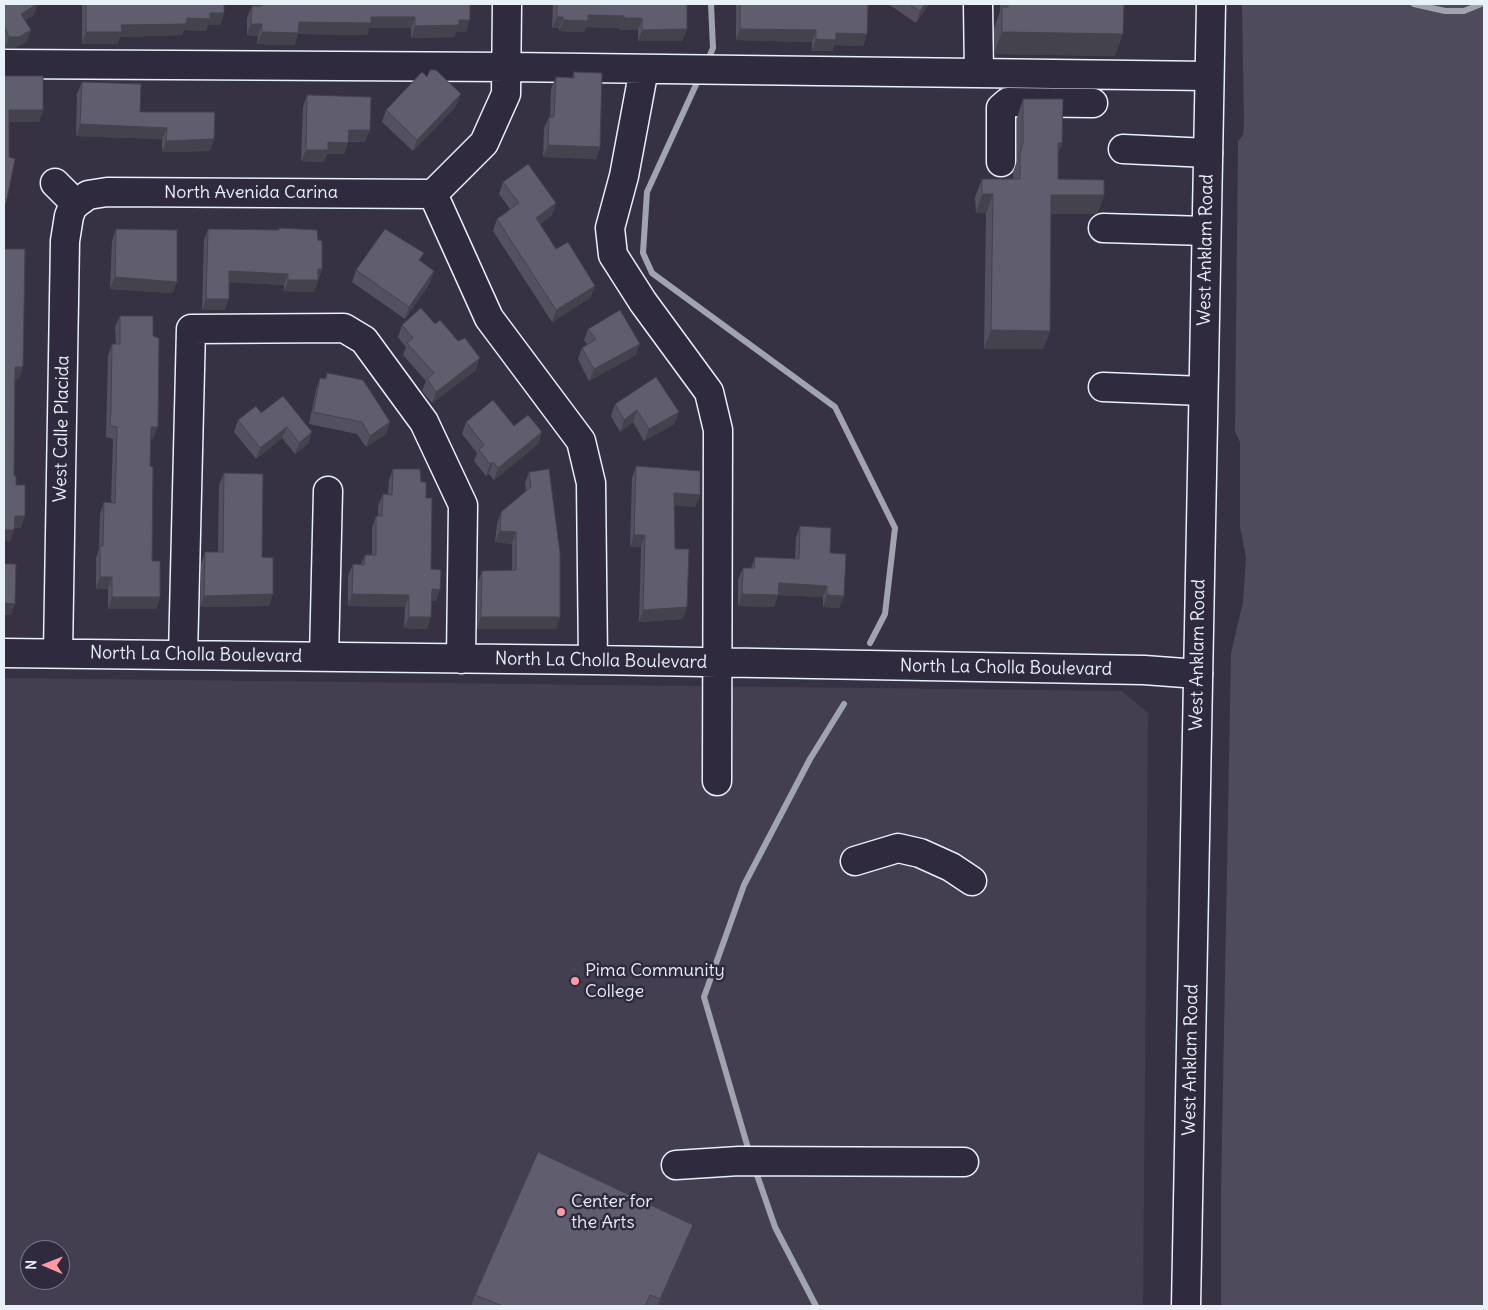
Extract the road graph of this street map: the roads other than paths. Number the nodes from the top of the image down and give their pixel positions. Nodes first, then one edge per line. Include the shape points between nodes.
1 (507, 4) edge
2 (978, 4) edge
3 (1211, 4) edge
4 (4, 64) edge
5 (508, 67) junction
6 (644, 69) junction
7 (979, 73) junction
8 (1209, 76) junction
9 (1093, 103) dead end
10 (1123, 149) dead end
11 (1208, 153) junction
12 (1001, 162) dead end
13 (55, 184) dead end
14 (433, 194) junction
15 (74, 205) junction
16 (1103, 228) dead end
17 (1206, 231) junction
18 (1103, 387) dead end
19 (1203, 391) junction
20 (328, 491) dead end
21 (4, 653) edge
22 (58, 653) junction
23 (183, 655) junction
24 (324, 657) junction
25 (461, 659) junction
26 (593, 660) junction
27 (718, 663) junction
28 (1198, 674) junction
29 (717, 781) dead end
30 (855, 861) dead end
31 (972, 881) dead end
32 (964, 1162) dead end
33 (676, 1165) dead end
34 (1186, 1306) edge

1 - 5 street
2 - 7 street
3 - 8 street, West Anklam Road
4 - 5 street
5 - 6 street
5 - 14 street via 506,94 484,143
6 - 7 street
6 - 27 street via 624,176 610,228 613,255 709,392 718,430
7 - 8 street
8 - 11 street, West Anklam Road
9 - 12 street via 1008,102 1001,108
10 - 11 street
11 - 17 street, West Anklam Road
13 - 15 street
14 - 15 street, North Avenida Carina via 102,192 88,195
14 - 26 street via 489,318 581,441 591,483
15 - 22 street, West Calle Placida via 65,241
16 - 17 street
17 - 19 street, West Anklam Road
18 - 19 street
19 - 28 street, West Anklam Road
20 - 24 street
21 - 22 street, North La Cholla Boulevard
22 - 23 street, North La Cholla Boulevard
23 - 24 street, North La Cholla Boulevard
23 - 25 street via 191,329 344,328 364,340 424,422 463,505
24 - 25 street, North La Cholla Boulevard
25 - 26 street, North La Cholla Boulevard
26 - 27 street, North La Cholla Boulevard
27 - 28 street, North La Cholla Boulevard via 1144,670
27 - 29 street
28 - 34 street, West Anklam Road
30 - 31 street via 898,848 920,853
32 - 33 street via 739,1161

